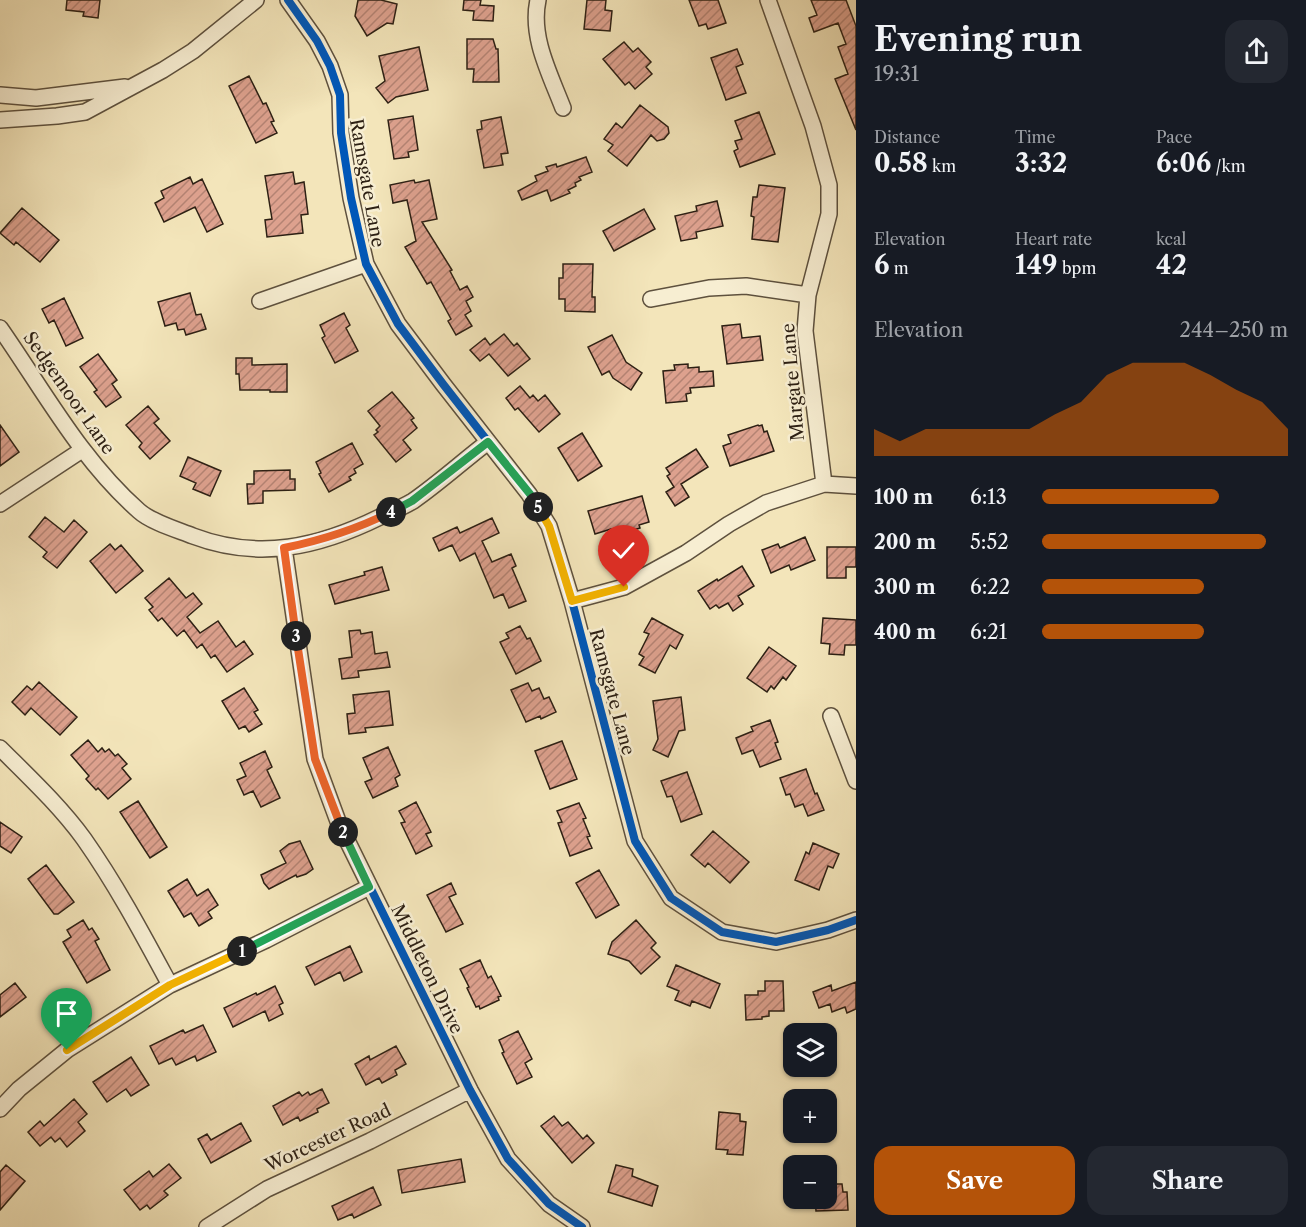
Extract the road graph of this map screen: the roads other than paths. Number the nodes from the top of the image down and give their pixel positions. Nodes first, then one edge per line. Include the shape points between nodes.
1 (256, 0) edge
2 (288, 0) edge
3 (538, 0) edge
4 (768, 0) edge
5 (130, 87) junction
6 (0, 95) edge
7 (563, 108) dead end
8 (0, 120) edge
9 (366, 264) junction
10 (808, 295) junction
11 (651, 300) dead end
12 (260, 301) dead end
13 (0, 328) edge
14 (488, 442) junction
15 (82, 450) junction
16 (824, 484) junction
17 (856, 486) edge
18 (0, 504) edge
19 (284, 548) junction
20 (572, 601) junction
21 (831, 716) dead end
22 (0, 748) edge
23 (856, 781) edge
24 (369, 887) junction
25 (856, 920) edge
26 (170, 985) junction
27 (470, 1090) junction
28 (0, 1109) edge
29 (207, 1227) edge
30 (582, 1227) edge

1 - 5 street via 193,51
2 - 9 street, Ramsgate Lane via 330,66 340,95 341,134
3 - 7 street via 538,45
4 - 10 street, Margate Lane via 813,126 829,185 829,214
5 - 6 street via 36,98
5 - 8 street via 85,112
9 - 12 street
9 - 14 street, Ramsgate Lane via 398,324
10 - 11 street via 746,286 709,288
10 - 16 street, Margate Lane via 805,331
13 - 15 street, Sedgemoor Lane
14 - 19 street, Sedgemoor Lane via 412,501 359,528
14 - 20 street, Ramsgate Lane via 530,494 549,526
15 - 18 street
15 - 19 street, Sedgemoor Lane via 142,514 217,545
16 - 17 street
16 - 20 street via 766,503 624,587
19 - 24 street, Middleton Drive via 315,759 339,824
20 - 25 street, Ramsgate Lane via 635,841 671,898 722,932 776,942
21 - 23 street
22 - 26 street via 82,837 125,901
24 - 26 street
24 - 27 street, Middleton Drive
26 - 28 street via 67,1050
27 - 29 street, Worcester Road via 267,1189
27 - 30 street, Middleton Drive via 508,1159 549,1204

